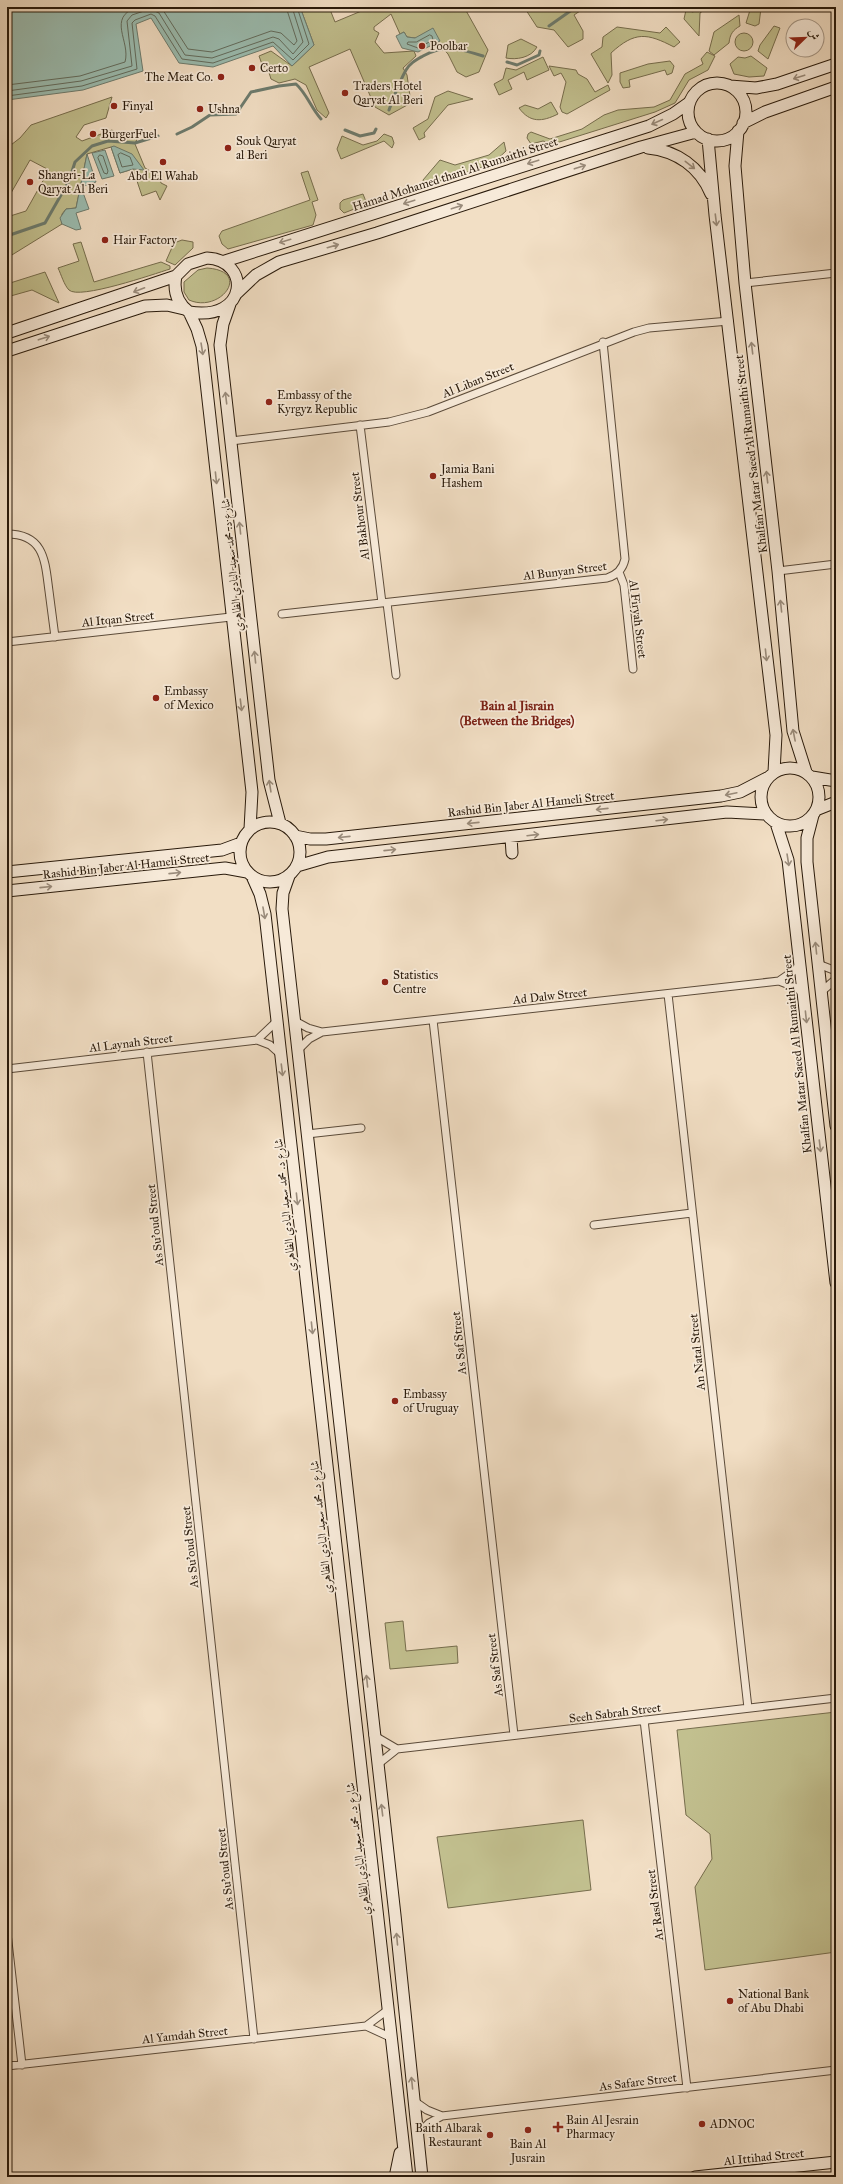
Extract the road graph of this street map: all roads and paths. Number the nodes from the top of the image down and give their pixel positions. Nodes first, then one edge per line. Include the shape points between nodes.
1 (836, 64) edge
2 (730, 86) junction
3 (836, 87) edge
4 (690, 102) junction
5 (741, 127) junction
6 (696, 132) junction
7 (708, 139) junction
8 (641, 147) junction
9 (715, 202) junction
10 (225, 261) junction
11 (836, 273) edge
12 (176, 276) junction
13 (745, 283) junction
14 (237, 293) junction
15 (230, 304) junction
16 (187, 311) junction
17 (729, 321) junction
18 (7, 332) edge
19 (603, 342) junction
20 (7, 351) edge
21 (360, 426) junction
22 (231, 441) junction
23 (7, 534) edge
24 (836, 564) edge
25 (778, 571) junction
26 (619, 572) junction
27 (384, 603) junction
28 (282, 614) dead end
29 (231, 617) junction
30 (55, 637) junction
31 (7, 642) edge
32 (633, 668) dead end
33 (396, 675) dead end
34 (771, 775) junction
35 (809, 775) junction
36 (836, 781) edge
37 (836, 802) edge
38 (815, 812) junction
39 (766, 814) junction
40 (776, 823) junction
41 (280, 824) junction
42 (250, 829) junction
43 (295, 836) junction
44 (511, 837) junction
45 (241, 843) junction
46 (512, 852) dead end
47 (297, 866) junction
48 (7, 872) edge
49 (249, 874) junction
50 (289, 876) junction
51 (7, 891) edge
52 (800, 964) junction
53 (818, 964) junction
54 (836, 971) edge
55 (836, 979) edge
56 (779, 982) junction
57 (821, 992) junction
58 (668, 994) junction
59 (803, 994) junction
60 (433, 1020) junction
61 (277, 1021) junction
62 (295, 1021) junction
63 (322, 1032) junction
64 (257, 1040) junction
65 (298, 1050) junction
66 (147, 1052) junction
67 (280, 1054) junction
68 (7, 1069) edge
69 (831, 1078) junction
70 (813, 1081) junction
71 (836, 1126) edge
72 (361, 1128) dead end
73 (307, 1134) junction
74 (310, 1162) junction
75 (293, 1164) junction
76 (692, 1213) junction
77 (594, 1225) dead end
78 (836, 1283) edge
79 (836, 1698) edge
80 (748, 1708) junction
81 (644, 1720) junction
82 (373, 1735) junction
83 (514, 1735) junction
84 (397, 1749) junction
85 (377, 1765) junction
86 (7, 1933) edge
87 (384, 1969) junction
88 (399, 1969) junction
89 (389, 2009) junction
90 (366, 2026) junction
91 (254, 2038) junction
92 (392, 2038) junction
93 (22, 2064) junction
94 (7, 2066) edge
95 (836, 2070) edge
96 (687, 2088) junction
97 (414, 2101) junction
98 (442, 2116) junction
99 (402, 2131) junction
100 (418, 2134) junction
101 (836, 2162) edge
102 (423, 2176) edge
103 (395, 2177) edge
104 (407, 2177) edge
105 (695, 2177) edge

1 -> 2 street via 777,84 756,88
2 - 4 street via 718,83 706,85
2 - 5 street via 742,98 745,106
3 - 5 street via 764,112
4 - 6 street via 689,118
4 -> 10 street, Hamad Mohamed thani Al Rumaithi Street via 649,126
5 - 7 street via 725,140
5 - 13 street, Khalfan Matar Saeed Al Rumaithi Street via 735,166
6 - 7 street
6 - 8 street
7 - 9 street, Khalfan Matar Saeed Al Rumaithi Street
8 -> 9 street via 661,149 679,156 695,168
14 -> 8 street via 256,275 279,262 377,233
9 -> 17 street, Khalfan Matar Saeed Al Rumaithi Street
10 - 12 street via 217,258 198,259 188,264
10 - 14 street via 235,276
11 - 13 street
12 - 16 street via 175,293
12 -> 18 street
25 -> 13 street, Khalfan Matar Saeed Al Rumaithi Street
14 - 15 street
15 - 16 street via 211,314
22 -> 15 street, شارع د. محمد سعيد البادي الظاهري via 220,345 222,324
20 -> 16 street via 145,306 167,305
16 -> 29 street, شارع د. محمد سعيد البادي الظاهري via 197,329 202,346
17 - 19 street, Al Liban Street via 649,328
17 -> 34 street, Khalfan Matar Saeed Al Rumaithi Street via 776,735
19 - 21 street, Al Liban Street via 428,412 400,420
19 - 26 street, Al Bunyan Street via 624,559
21 - 22 street, Al Liban Street
21 - 27 street, Al Bakhour Street
41 -> 22 street, شارع د. محمد سعيد البادي الظاهري via 269,780
23 - 30 street via 32,540 44,557
24 - 25 street
35 -> 25 street, Khalfan Matar Saeed Al Rumaithi Street via 793,731
26 - 27 street, Al Bunyan Street via 607,578
26 - 32 street, Al Firyah Street via 624,585
27 - 28 street, Al Bunyan Street
27 - 33 street, Al Bakhour Street
29 - 30 street, Al Itqan Street
29 -> 42 street, شارع د. محمد سعيد البادي الظاهري via 252,792
30 - 31 street, Al Itqan Street
34 - 35 street via 790,767
34 - 39 street via 760,796
34 -> 43 street, Rashid Bin Jaber Al Hameli Street via 740,792 714,796 326,839
35 - 36 street
35 - 38 street via 819,793
37 - 38 street
38 - 40 street via 807,821 792,826
53 -> 38 street via 806,850
39 - 40 street
44 -> 39 street via 727,812
40 -> 52 street, Khalfan Matar Saeed Al Rumaithi Street via 788,860
41 - 42 street via 264,822
41 - 43 street via 289,828
42 - 45 street
43 - 47 street via 300,851
44 - 46 street
47 -> 44 street via 328,857
45 - 48 street, Rashid Bin Jaber Al Hameli Street via 222,850
45 - 49 street via 241,858
47 - 50 street
49 - 50 street via 268,882 279,881
51 -> 49 street, Rashid Bin Jaber Al Hameli Street via 224,868
49 -> 61 street, شارع د. محمد سعيد البادي الظاهري via 260,894 265,914
50 - 62 street via 283,893 282,909
52 - 56 street
52 - 59 street, Khalfan Matar Saeed Al Rumaithi Street
53 - 54 street
53 - 57 street
55 - 57 street
56 - 58 street, Ad Dalw Street
56 - 59 street, Ad Dalw Street via 797,988
57 - 69 street
58 - 60 street, Ad Dalw Street
58 - 76 street, An Natal Street
59 -> 70 street, Khalfan Matar Saeed Al Rumaithi Street
60 - 63 street, Ad Dalw Street
60 - 83 street, As Saf Street
61 - 64 street
61 - 67 street, شارع د. محمد سعيد البادي الظاهري
62 - 63 street, Ad Dalw Street
62 - 65 street
63 - 65 street, Ad Dalw Street via 309,1039
64 - 66 street, Al Laynah Street
64 - 67 street via 270,1045
65 - 73 street
66 - 68 street, Al Laynah Street
66 - 91 street, As Su'oud Street
67 -> 75 street, شارع د. محمد سعيد البادي الظاهري
69 - 70 street
69 - 71 street
70 -> 78 street, Khalfan Matar Saeed Al Rumaithi Street
72 - 73 street
73 - 74 street
74 - 75 street
82 -> 74 street
75 -> 87 street, شارع د. محمد سعيد البادي الظاهري
76 - 77 street
76 - 80 street, An Natal Street
79 - 80 street, Seeh Sabrah Street
80 - 81 street, Seeh Sabrah Street
81 - 83 street, Seeh Sabrah Street
81 - 96 street, Ar Rasd Street
82 - 84 street
82 - 85 street
83 - 84 street, Seeh Sabrah Street
84 - 85 street
88 -> 85 street
86 - 93 street
87 - 88 street via 392,1965
87 - 89 street, شارع د. محمد سعيد البادي الظاهري
97 -> 88 street
89 - 90 street
89 - 92 street, شارع د. محمد سعيد البادي الظاهري
90 - 91 street, Al Yamdah Street
90 - 92 street
91 - 93 street, Al Yamdah Street
92 - 99 street, شارع د. محمد سعيد البادي الظاهري
93 - 94 street, Al Yamdah Street
95 - 96 street, As Safare Street
96 - 98 street, As Safare Street
97 - 98 street
97 - 100 street
98 - 100 street, As Safare Street via 429,2123
99 - 103 street via 400,2161
99 - 104 street, شارع د. محمد سعيد البادي الظاهري
100 - 102 street
101 - 105 street, Al Ittihad Street

